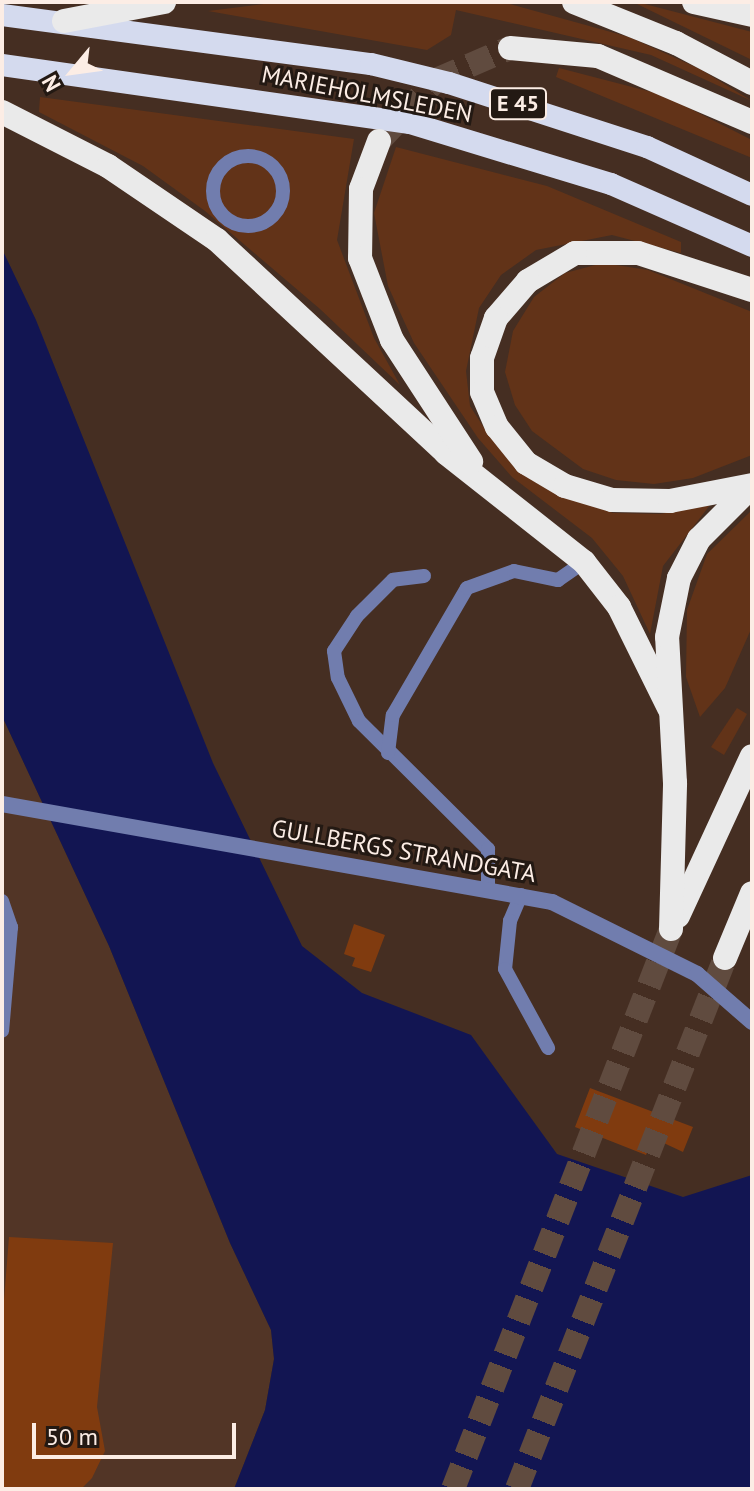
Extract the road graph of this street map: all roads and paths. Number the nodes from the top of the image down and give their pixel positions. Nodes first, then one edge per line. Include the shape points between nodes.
1 (164, 2) edge
2 (574, 2) edge
3 (694, 2) edge
4 (2, 15) edge
5 (752, 15) edge
6 (64, 21) junction
7 (510, 48) tunnel mouth
8 (2, 65) edge
9 (752, 83) edge
10 (2, 112) edge
11 (752, 122) edge
12 (379, 141) tunnel mouth
13 (752, 195) edge
14 (224, 231) junction
15 (752, 246) edge
16 (752, 290) edge
17 (752, 486) edge
18 (502, 500) junction
19 (584, 562) junction
20 (424, 576) dead end
21 (669, 708) junction
22 (388, 753) junction
23 (752, 756) edge
24 (10, 805) edge
25 (488, 890) junction
26 (752, 893) edge
27 (521, 895) junction
28 (2, 901) edge
29 (725, 958) tunnel mouth
30 (752, 1022) edge
31 (2, 1031) edge
32 (548, 1048) dead end

1 - 6 highway
2 - 9 highway via 665,37
3 - 5 highway
4 - 6 highway, MARIEHOLMSLEDEN / E 45
6 - 13 highway, MARIEHOLMSLEDEN / E 45 via 371,64 449,83 647,147
7 - 11 highway via 598,56
8 - 15 highway, MARIEHOLMSLEDEN / E 45 via 410,123 611,184
10 - 14 highway
12 - 18 highway via 361,189 357,222 368,282 419,387
14 - 14 lane via 254,226 275,214 283,191 274,168 265,161 230,161 214,180
14 - 18 highway
16 - 17 highway via 638,253 575,253 528,281 496,318 482,358 482,392 497,427 526,463 565,486 612,500 670,501
17 - 21 highway via 699,539 679,578 667,637
18 - 19 highway
19 - 21 highway via 619,607
19 - 22 lane via 558,580 514,571 467,588 393,715
20 - 22 lane via 393,580 357,616 334,651 338,678 359,721
21 - 23 highway via 676,862 671,929
22 - 25 lane via 488,849
24 - 25 street, GULLBERGS STRANDGATA
25 - 27 street, GULLBERGS STRANDGATA
26 - 29 highway
27 - 30 street, GULLBERGS STRANDGATA via 552,902 628,936 697,974
27 - 32 lane via 510,921 505,969
28 - 31 lane via 11,927

